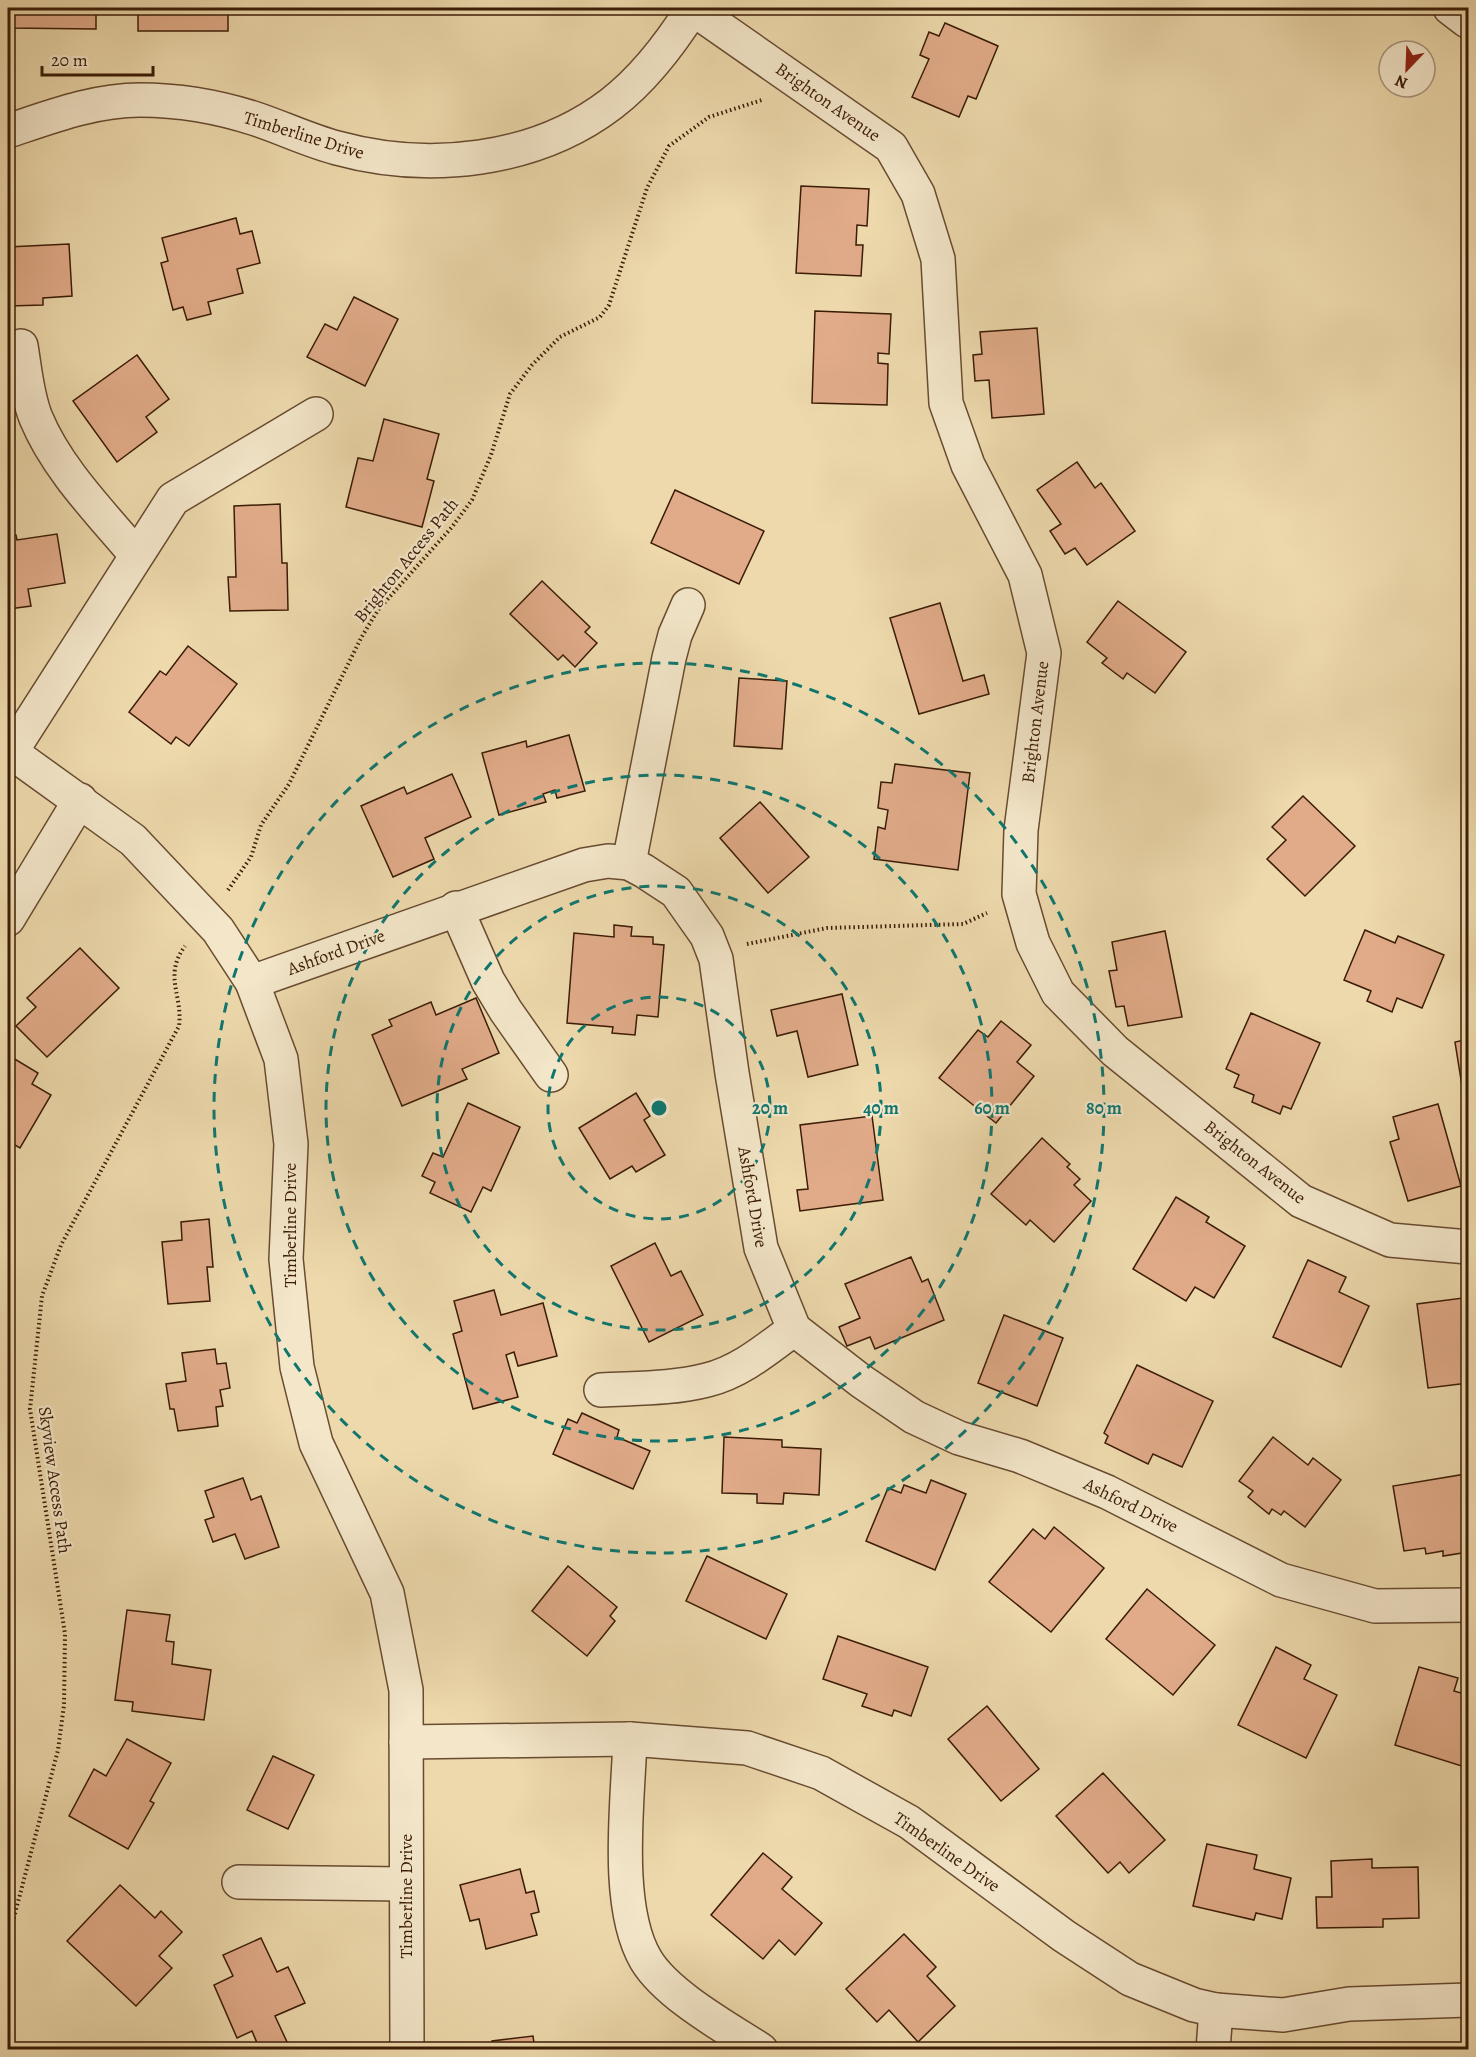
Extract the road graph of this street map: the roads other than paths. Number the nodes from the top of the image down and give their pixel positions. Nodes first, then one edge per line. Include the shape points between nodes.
1 (693, 8) edge
2 (8, 131) edge
3 (21, 346) dead end
4 (316, 414) dead end
5 (136, 555) junction
6 (688, 605) dead end
7 (9, 751) edge
8 (80, 800) junction
9 (629, 863) junction
10 (456, 908) junction
11 (8, 919) edge
12 (252, 982) junction
13 (551, 1075) dead end
14 (1468, 1247) edge
15 (794, 1329) junction
16 (601, 1390) dead end
17 (1468, 1605) edge
18 (630, 1739) junction
19 (406, 1742) junction
20 (239, 1882) dead end
21 (406, 1884) junction
22 (1468, 2000) edge
23 (1216, 2010) junction
24 (407, 2049) edge
25 (761, 2049) edge
26 (1213, 2049) edge

1 - 2 street, Timberline Drive via 663,52 612,104 579,126 500,154 415,161 371,156 335,148 213,107 139,100 71,110
1 - 14 street, Brighton Avenue via 891,147 918,194 938,259 946,403 968,465 1025,575 1044,653 1021,830 1019,894 1033,943 1058,993 1115,1051 1301,1201 1390,1240
3 - 5 street via 33,408 50,445
4 - 5 street via 182,491 166,508
5 - 7 street
6 - 9 street via 669,658
7 - 8 street, Timberline Drive
8 - 11 street
8 - 12 street, Timberline Drive via 133,840 207,917
9 - 10 street, Ashford Drive via 584,865
9 - 15 street, Ashford Drive via 676,892 707,936 716,959 761,1248
10 - 12 street, Ashford Drive
10 - 13 street via 488,981
12 - 19 street, Timberline Drive via 281,1059 291,1144 286,1259 297,1366 316,1443 387,1593 406,1690
15 - 16 street via 755,1358 708,1380
15 - 17 street, Ashford Drive via 914,1417 959,1438 1020,1455 1107,1492 1281,1580 1375,1606
18 - 19 street, Timberline Drive
18 - 23 street, Timberline Drive via 747,1748 821,1773 909,1822 1064,1936 1130,1979
18 - 25 street via 627,1901 634,1934 647,1961 669,1985
19 - 21 street, Timberline Drive
20 - 21 street
21 - 24 street, Timberline Drive
22 - 23 street, Timberline Drive via 1348,2004 1283,2015
23 - 26 street

